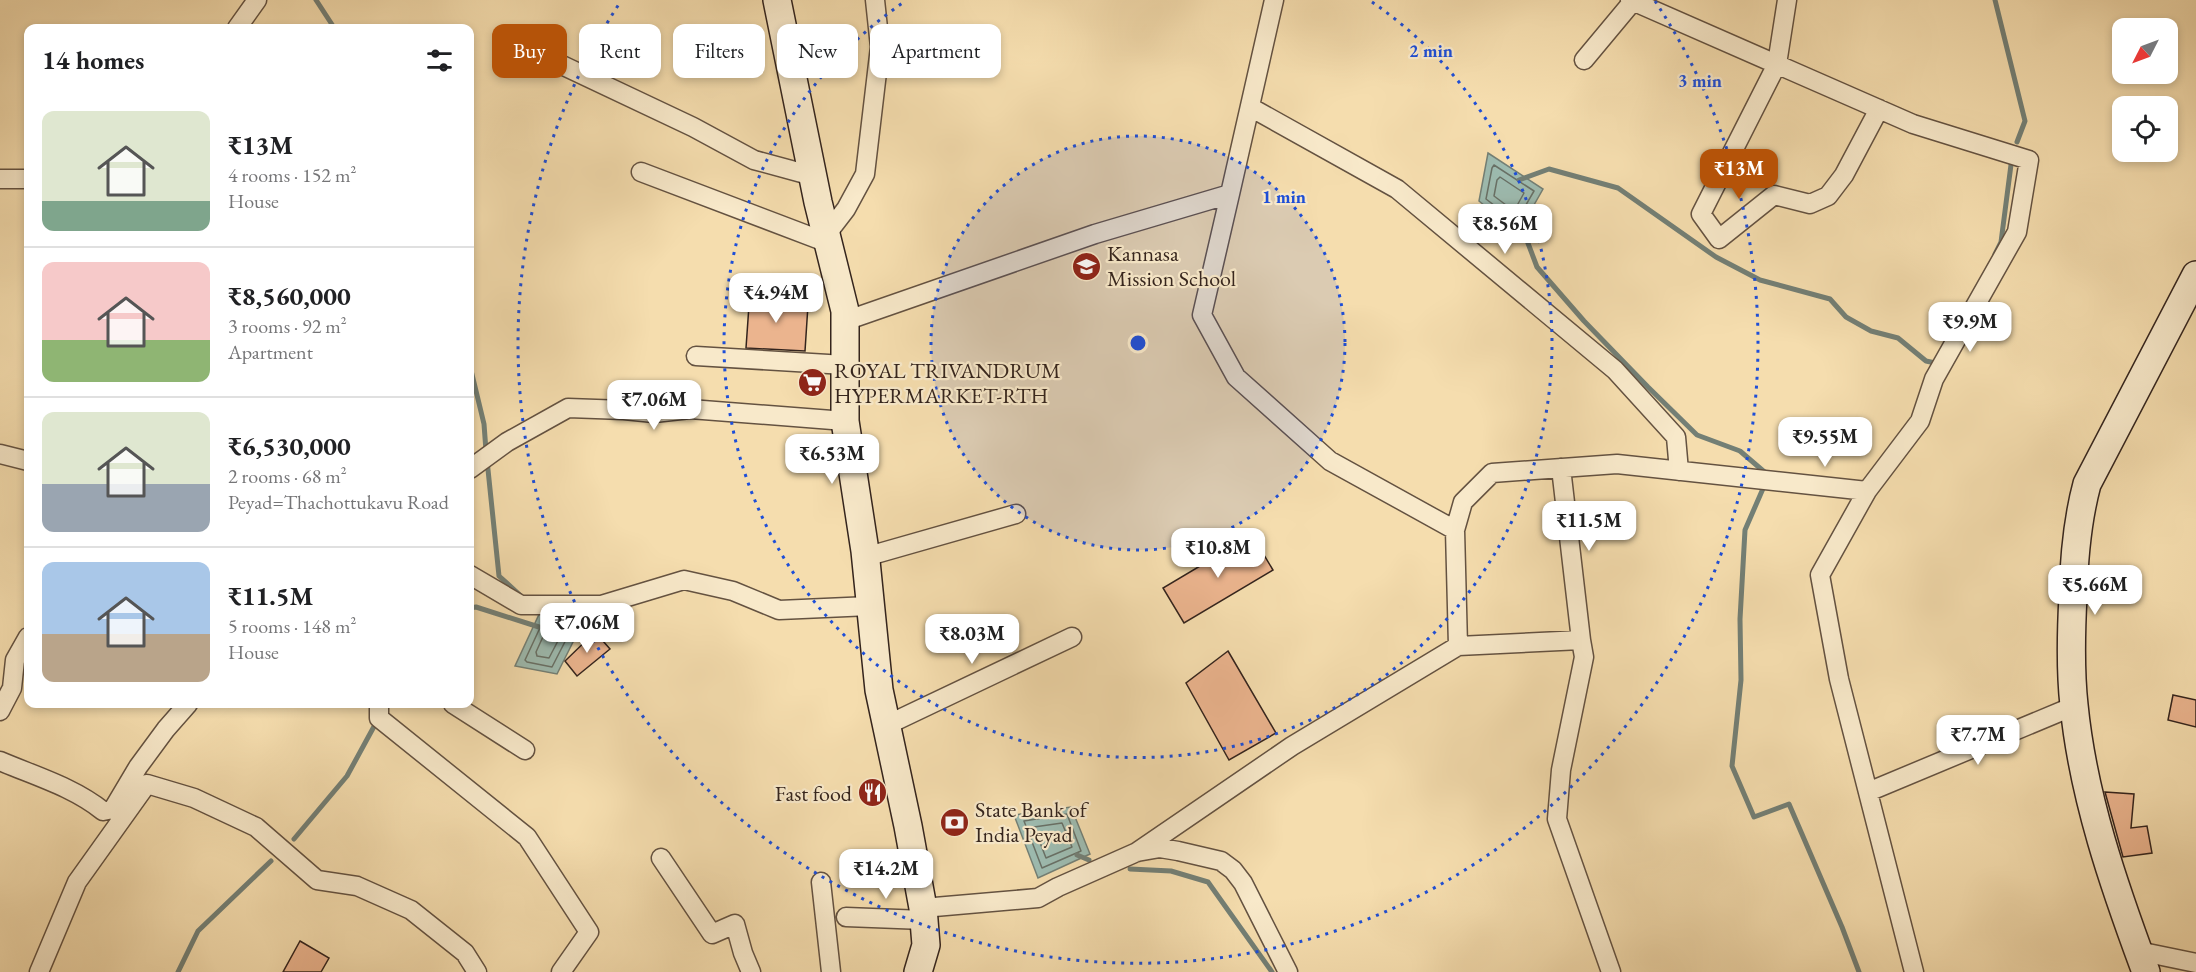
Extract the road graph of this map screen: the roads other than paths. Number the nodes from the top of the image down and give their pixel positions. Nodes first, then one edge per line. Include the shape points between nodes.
1 (257, 0) edge
2 (777, 0) edge
3 (875, 0) edge
4 (1274, 0) edge
5 (1632, 0) edge
6 (1787, 0) edge
7 (240, 24) edge
8 (1584, 60) dead end
9 (1777, 64) junction
10 (567, 67) edge
11 (1250, 107) junction
12 (1879, 109) junction
13 (641, 172) dead end
14 (813, 176) junction
15 (0, 178) edge
16 (24, 179) edge
17 (1230, 194) junction
18 (827, 239) junction
19 (2196, 275) edge
20 (845, 321) junction
21 (696, 356) dead end
22 (845, 366) junction
23 (845, 421) junction
24 (0, 454) edge
25 (24, 460) edge
26 (474, 466) edge
27 (1561, 468) junction
28 (1679, 471) junction
29 (1867, 491) junction
30 (1016, 514) dead end
31 (1455, 530) junction
32 (865, 557) junction
33 (474, 577) edge
34 (870, 606) junction
35 (1072, 637) dead end
36 (1581, 640) junction
37 (24, 644) edge
38 (1458, 646) junction
39 (2074, 706) junction
40 (185, 708) edge
41 (379, 708) edge
42 (459, 708) edge
43 (0, 711) edge
44 (887, 725) junction
45 (525, 750) dead end
46 (0, 761) edge
47 (147, 784) junction
48 (125, 789) junction
49 (1868, 792) junction
50 (1137, 852) junction
51 (661, 858) dead end
52 (821, 882) dead end
53 (924, 914) junction
54 (846, 917) dead end
55 (2142, 962) edge
56 (2196, 963) edge
57 (39, 972) edge
58 (477, 972) edge
59 (561, 972) edge
60 (751, 972) edge
61 (831, 972) edge
62 (918, 972) edge
63 (1288, 972) edge
64 (1611, 972) edge
65 (1914, 972) edge

1 - 7 street
2 - 14 main road
3 - 18 street via 880,47 865,174
4 - 11 street
5 - 8 street
5 - 9 street
6 - 9 street
9 - 12 street
9 - 12 street via 1701,214 1719,239 1774,195 1809,204 1828,196 1844,176
10 - 14 street via 754,160
11 - 17 street
11 - 28 street via 1397,189 1616,370 1676,437
12 - 29 street via 1913,124 2029,160 2017,232 1934,379 1920,421
13 - 18 street
14 - 18 main road
15 - 16 street
17 - 20 street via 1095,234
17 - 31 street via 1202,315 1236,377 1330,461
18 - 20 main road
19 - 39 main road via 2087,484 2079,512 2071,645
20 - 22 main road
21 - 22 street
22 - 23 main road
23 - 26 street via 690,409 654,413 568,408 507,442
23 - 32 main road
24 - 25 street
27 - 28 street via 1617,464
27 - 31 street via 1492,473 1463,502
27 - 36 street
28 - 29 street
29 - 49 street via 1820,575 1839,679
30 - 32 street
31 - 38 street
32 - 34 main road
33 - 34 street via 521,605 601,605 684,580 733,591 779,610
34 - 44 main road
35 - 44 street
36 - 38 street
36 - 64 street via 1584,657 1561,770 1557,819
37 - 43 street via 15,660 12,688
38 - 50 street via 1292,746
39 - 49 street
39 - 55 main road via 2096,820
40 - 48 street
41 - 59 street via 379,718 527,837 590,932
42 - 45 street
44 - 53 main road
46 - 48 street via 68,789 103,811 113,809
47 - 48 street
47 - 57 street via 77,882
47 - 58 street via 195,798 256,827 317,880 357,886 411,910 465,953
49 - 65 street
50 - 53 street via 1038,898
50 - 63 street via 1160,849 1195,855 1221,861 1233,870 1244,883
51 - 60 street via 712,934 735,924
52 - 61 street
53 - 54 street
53 - 62 main road via 926,945
55 - 56 street

